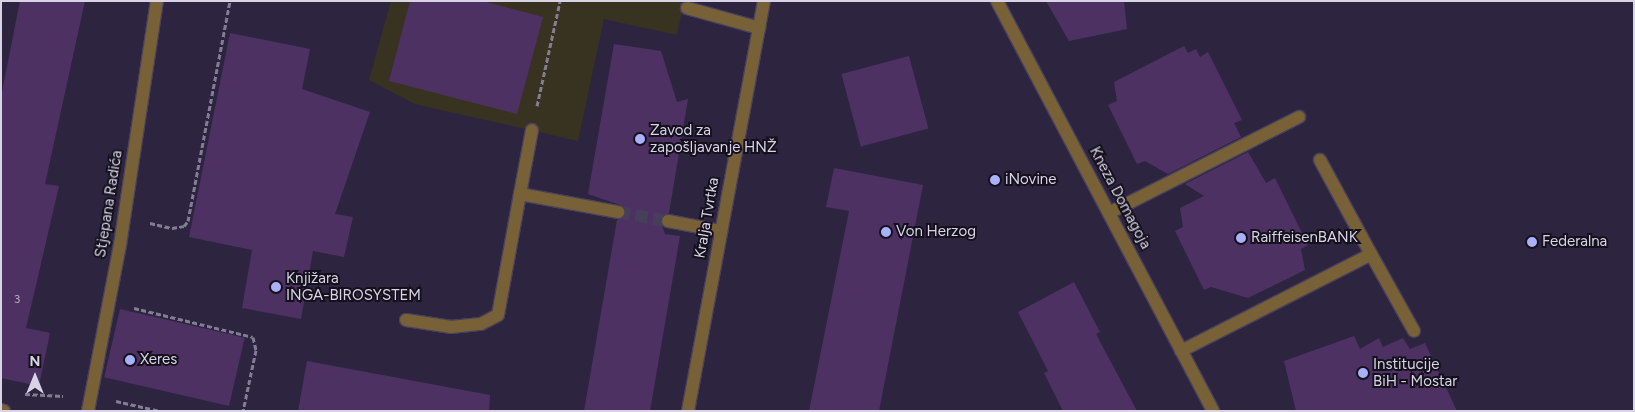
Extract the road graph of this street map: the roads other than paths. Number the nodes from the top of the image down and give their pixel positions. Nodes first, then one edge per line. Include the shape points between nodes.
1 (157, 1) edge
2 (764, 1) edge
3 (769, 1) edge
4 (997, 1) edge
5 (687, 8) dead end
6 (759, 24) junction
7 (1299, 117) dead end
8 (532, 130) road end
9 (1320, 160) dead end
10 (520, 194) junction
11 (618, 212) tunnel mouth
12 (1109, 213) junction
13 (668, 221) tunnel mouth
14 (721, 231) junction
15 (1371, 254) junction
16 (406, 320) dead end
17 (1414, 331) dead end
18 (1181, 350) junction
19 (88, 411) edge
20 (688, 411) edge
21 (1213, 411) edge

1 - 19 street, Stjepana Radića
2 - 6 street, Kralja Tvrtka
3 - 6 street
4 - 12 street, Kneza Domagoja
5 - 6 street
6 - 14 street, Kralja Tvrtka
7 - 12 street
8 - 10 street
9 - 15 street
10 - 11 street
10 - 16 street via 498,315 481,324 451,327
12 - 18 street, Kneza Domagoja
13 - 14 street
14 - 20 street, Kralja Tvrtka
15 - 17 street
15 - 18 street
18 - 21 street, Kneza Domagoja

